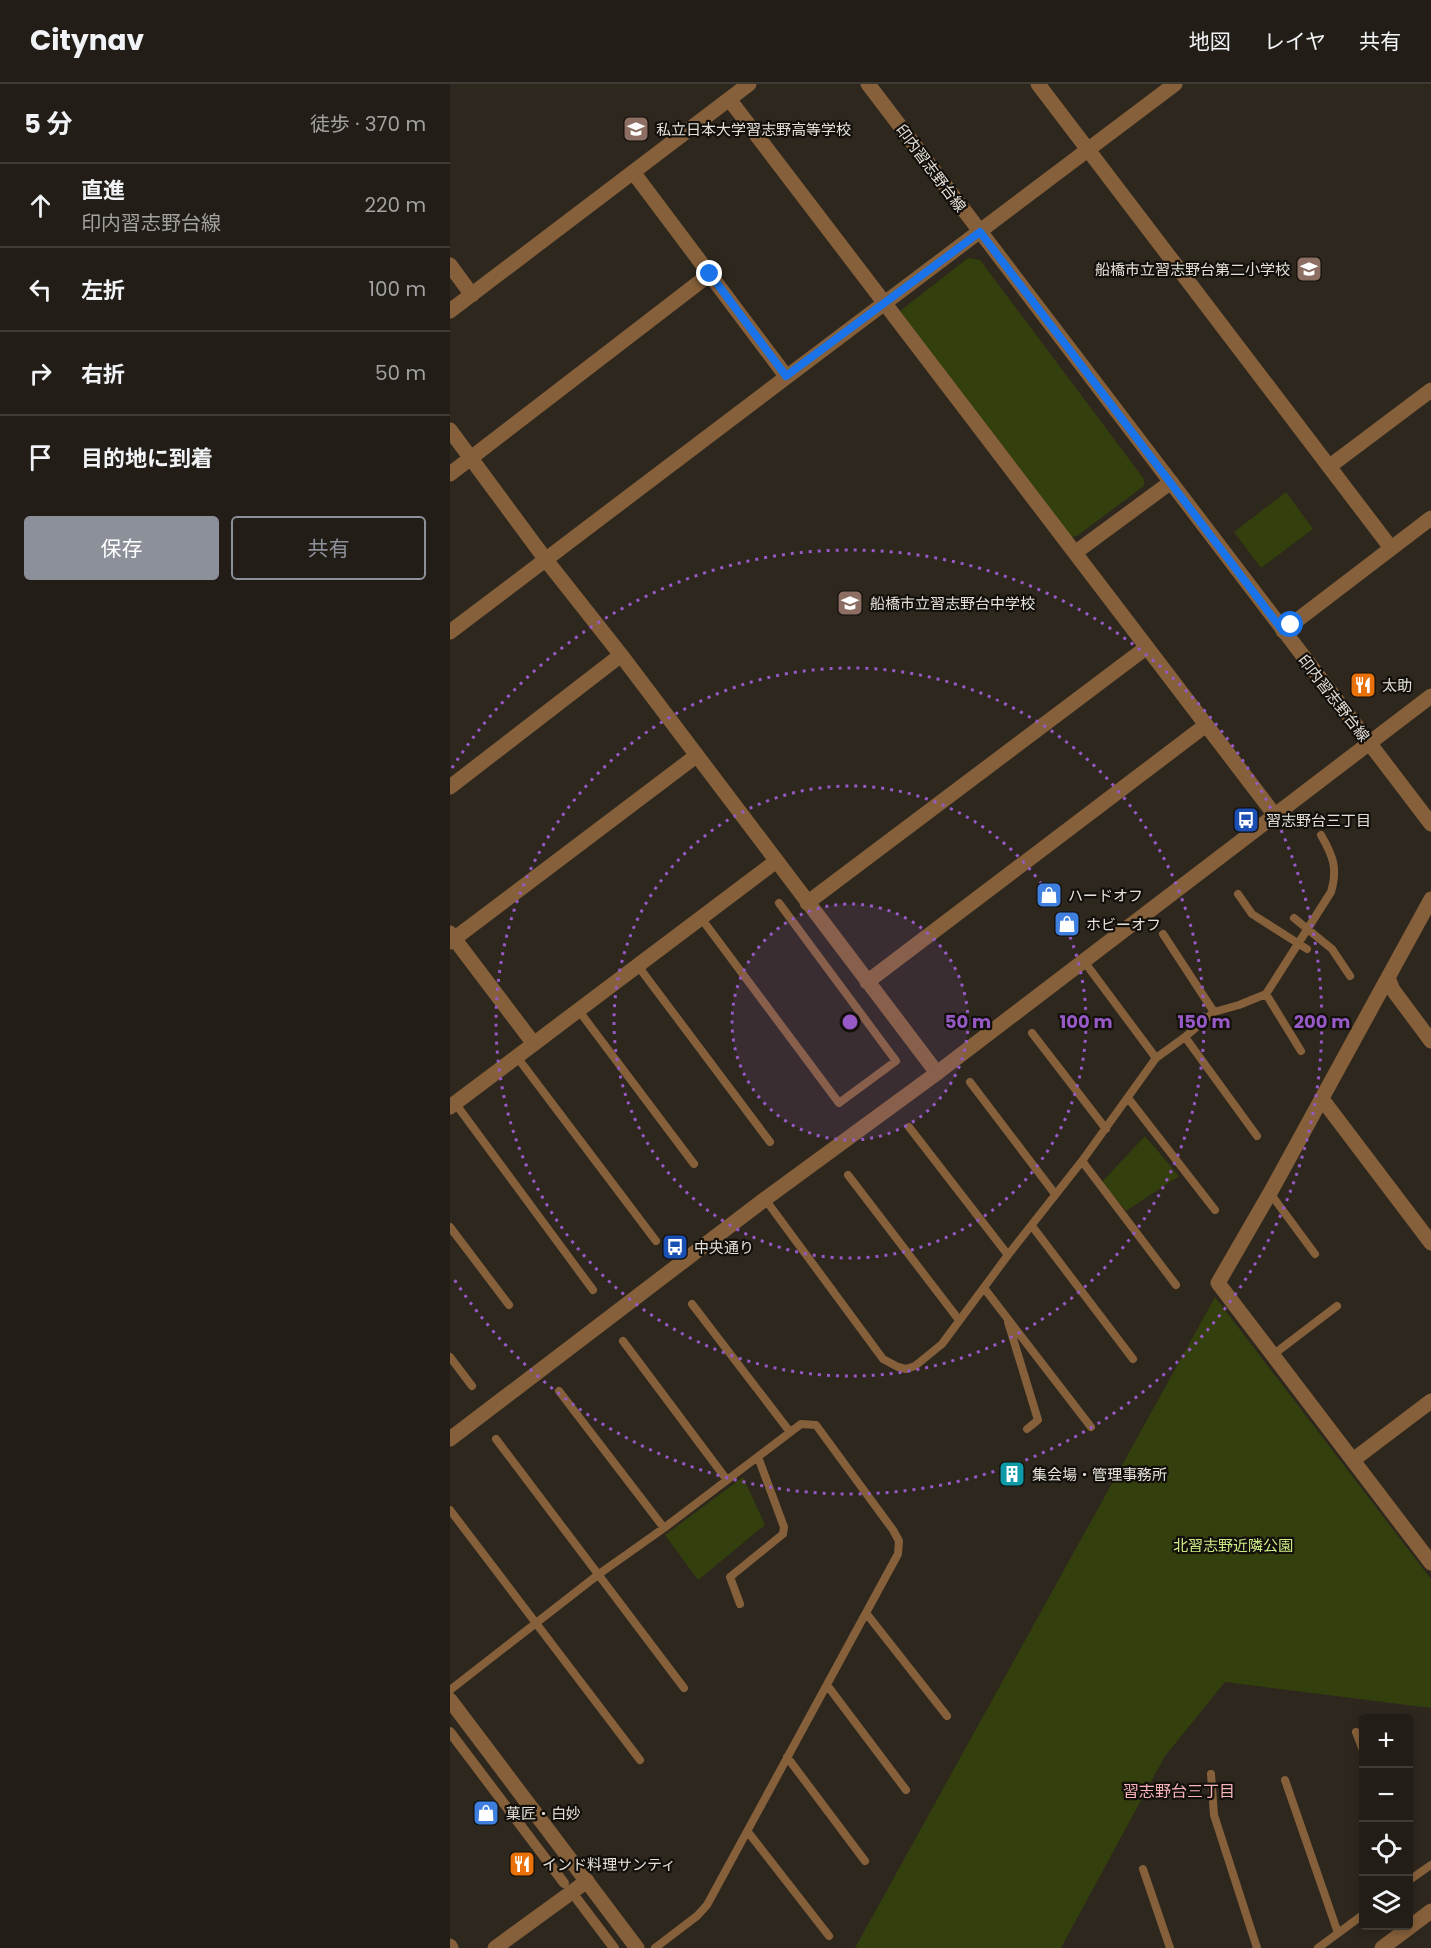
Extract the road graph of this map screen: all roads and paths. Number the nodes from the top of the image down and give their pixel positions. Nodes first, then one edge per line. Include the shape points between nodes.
1 (749, 84) edge
2 (868, 84) edge
3 (1038, 84) edge
4 (1175, 84) edge
5 (729, 99) junction
6 (1088, 149) junction
7 (633, 172) junction
8 (980, 232) junction
9 (450, 265) edge
10 (710, 274) junction
11 (472, 295) junction
12 (884, 302) junction
13 (450, 311) edge
14 (786, 376) junction
15 (1431, 390) edge
16 (450, 430) edge
17 (472, 457) junction
18 (1330, 466) junction
19 (450, 474) edge
20 (1171, 482) junction
21 (1431, 518) edge
22 (1391, 548) junction
23 (1076, 552) junction
24 (546, 560) junction
25 (1283, 631) junction
26 (450, 632) edge
27 (1147, 647) junction
28 (621, 656) junction
29 (1431, 696) edge
30 (1206, 726) junction
31 (1369, 742) junction
32 (696, 756) junction
33 (450, 787) edge
34 (1274, 814) junction
35 (1431, 824) edge
36 (1321, 834) dead end
37 (775, 862) junction
38 (1238, 894) dead end
39 (1431, 899) edge
40 (779, 903) dead end
41 (807, 903) junction
42 (701, 918) junction
43 (1294, 918) dead end
44 (1308, 930) junction
45 (1163, 934) dead end
46 (451, 938) edge
47 (1300, 944) junction
48 (1308, 949) dead end
49 (1083, 960) junction
50 (638, 966) junction
51 (1350, 976) dead end
52 (1388, 978) junction
53 (867, 982) junction
54 (1266, 994) junction
55 (579, 1011) junction
56 (1214, 1012) junction
57 (1032, 1033) dead end
58 (1185, 1037) junction
59 (1431, 1041) edge
60 (534, 1044) junction
61 (1301, 1051) dead end
62 (517, 1057) junction
63 (1156, 1058) junction
64 (937, 1073) junction
65 (970, 1082) dead end
66 (1128, 1098) junction
67 (1322, 1099) junction
68 (452, 1105) edge
69 (909, 1127) dead end
70 (1106, 1129) junction
71 (1257, 1136) dead end
72 (770, 1142) dead end
73 (1082, 1161) junction
74 (694, 1164) dead end
75 (848, 1175) dead end
76 (1270, 1193) junction
77 (1055, 1194) junction
78 (765, 1199) junction
79 (1215, 1210) dead end
80 (1032, 1226) junction
81 (450, 1227) edge
82 (656, 1241) dead end
83 (1431, 1244) edge
84 (1315, 1254) dead end
85 (1008, 1255) junction
86 (1176, 1285) dead end
87 (984, 1288) junction
88 (594, 1290) dead end
89 (692, 1304) dead end
90 (509, 1305) dead end
91 (1337, 1306) dead end
92 (1007, 1318) junction
93 (959, 1320) junction
94 (622, 1341) dead end
95 (1274, 1354) junction
96 (450, 1357) edge
97 (1133, 1359) dead end
98 (472, 1386) dead end
99 (559, 1391) dead end
100 (1431, 1401) edge
101 (1091, 1427) dead end
102 (1027, 1429) dead end
103 (790, 1432) junction
104 (450, 1439) edge
105 (496, 1439) dead end
106 (758, 1457) junction
107 (1353, 1460) junction
108 (727, 1480) junction
109 (450, 1510) edge
110 (664, 1528) junction
111 (1431, 1563) edge
112 (599, 1574) junction
113 (740, 1604) dead end
114 (866, 1613) junction
115 (537, 1623) junction
116 (827, 1685) junction
117 (684, 1688) dead end
118 (450, 1690) edge
119 (450, 1700) edge
120 (947, 1716) dead end
121 (450, 1732) edge
122 (1356, 1732) dead end
123 (1359, 1740) edge
124 (788, 1757) junction
125 (640, 1760) dead end
126 (1211, 1774) dead end
127 (1285, 1780) dead end
128 (906, 1790) dead end
129 (748, 1832) junction
130 (865, 1861) dead end
131 (1431, 1865) edge
132 (1143, 1869) dead end
133 (1413, 1878) edge
134 (587, 1881) junction
135 (564, 1882) dead end
136 (577, 1899) dead end
137 (1431, 1911) edge
138 (1359, 1918) edge
139 (1338, 1933) junction
140 (829, 1936) dead end
141 (495, 1948) edge
142 (614, 1948) edge
143 (637, 1948) edge
144 (655, 1948) edge
145 (1170, 1948) edge
146 (1257, 1948) edge
147 (1318, 1948) edge
148 (1382, 1948) edge

1 - 5 street
2 - 8 street, 印内習志野台線
3 - 6 street
4 - 6 street
5 - 7 street
5 - 12 street
6 - 8 street
6 - 18 street
7 - 10 street
7 - 11 street
8 - 12 street
8 - 20 street, 印内習志野台線
9 - 11 street
10 - 14 street
10 - 17 street
11 - 13 street
12 - 14 street
12 - 23 street
14 - 24 street
15 - 18 street
16 - 17 street
17 - 19 street
17 - 24 street
18 - 22 street
20 - 23 street
20 - 25 street, 印内習志野台線
21 - 22 street
22 - 25 street
23 - 27 street
24 - 26 street
24 - 28 street
25 - 31 street, 印内習志野台線
27 - 30 street
27 - 41 street
28 - 32 street
28 - 33 street
29 - 31 street
30 - 34 street
30 - 53 street
31 - 34 street
31 - 35 street, 印内習志野台線
32 - 37 street
32 - 46 street
34 - 49 street
36 - 44 lane via 1331,853 1336,877 1332,892
37 - 41 street
37 - 42 street
38 - 47 lane via 1252,914
39 - 52 street
40 - 42 lane via 896,1061 839,1103
41 - 53 street
42 - 50 street
43 - 44 lane
44 - 47 lane
44 - 51 lane via 1332,949
45 - 56 lane
46 - 60 street
47 - 48 lane
47 - 54 lane
49 - 63 lane
49 - 64 street
50 - 55 street
50 - 72 lane
52 - 59 street
52 - 67 street
53 - 64 street
54 - 56 lane
54 - 61 lane
55 - 60 street
55 - 74 lane
56 - 58 lane
57 - 70 lane
58 - 63 lane
58 - 71 lane
60 - 62 street
62 - 68 street
62 - 82 lane
63 - 66 lane
64 - 78 street
65 - 77 lane
66 - 70 lane
66 - 79 lane
67 - 76 street
67 - 83 street
68 - 88 lane
69 - 85 lane
70 - 73 lane
73 - 77 lane
73 - 86 lane
75 - 93 lane
76 - 84 lane
76 - 95 street via 1218,1282
77 - 80 lane
78 - 93 lane via 883,1359 891,1364 915,1366 942,1344
78 - 104 street
80 - 85 lane
80 - 97 lane
81 - 90 lane
85 - 87 lane
87 - 92 lane
87 - 93 lane
89 - 103 lane
91 - 95 lane
92 - 101 lane
92 - 102 lane via 1038,1420
94 - 108 lane
95 - 107 street
96 - 98 lane
99 - 110 lane
100 - 107 street
103 - 106 lane
103 - 114 lane via 801,1424 816,1425 899,1541 898,1554
105 - 112 lane
106 - 108 lane
106 - 113 lane via 784,1527 783,1534 730,1577
107 - 111 street
108 - 110 lane
109 - 115 lane
110 - 112 lane
112 - 115 lane
112 - 117 lane
114 - 116 lane
114 - 120 lane
115 - 118 lane
115 - 125 lane
116 - 124 lane
116 - 128 lane
119 - 134 street
121 - 135 street
122 - 123 lane
124 - 129 lane
124 - 130 lane
126 - 146 lane via 1214,1815
127 - 139 lane
129 - 140 lane
129 - 144 lane via 707,1905
131 - 133 lane
132 - 145 lane
134 - 141 street
134 - 143 street
136 - 142 street
137 - 148 street
138 - 139 lane
139 - 147 lane

